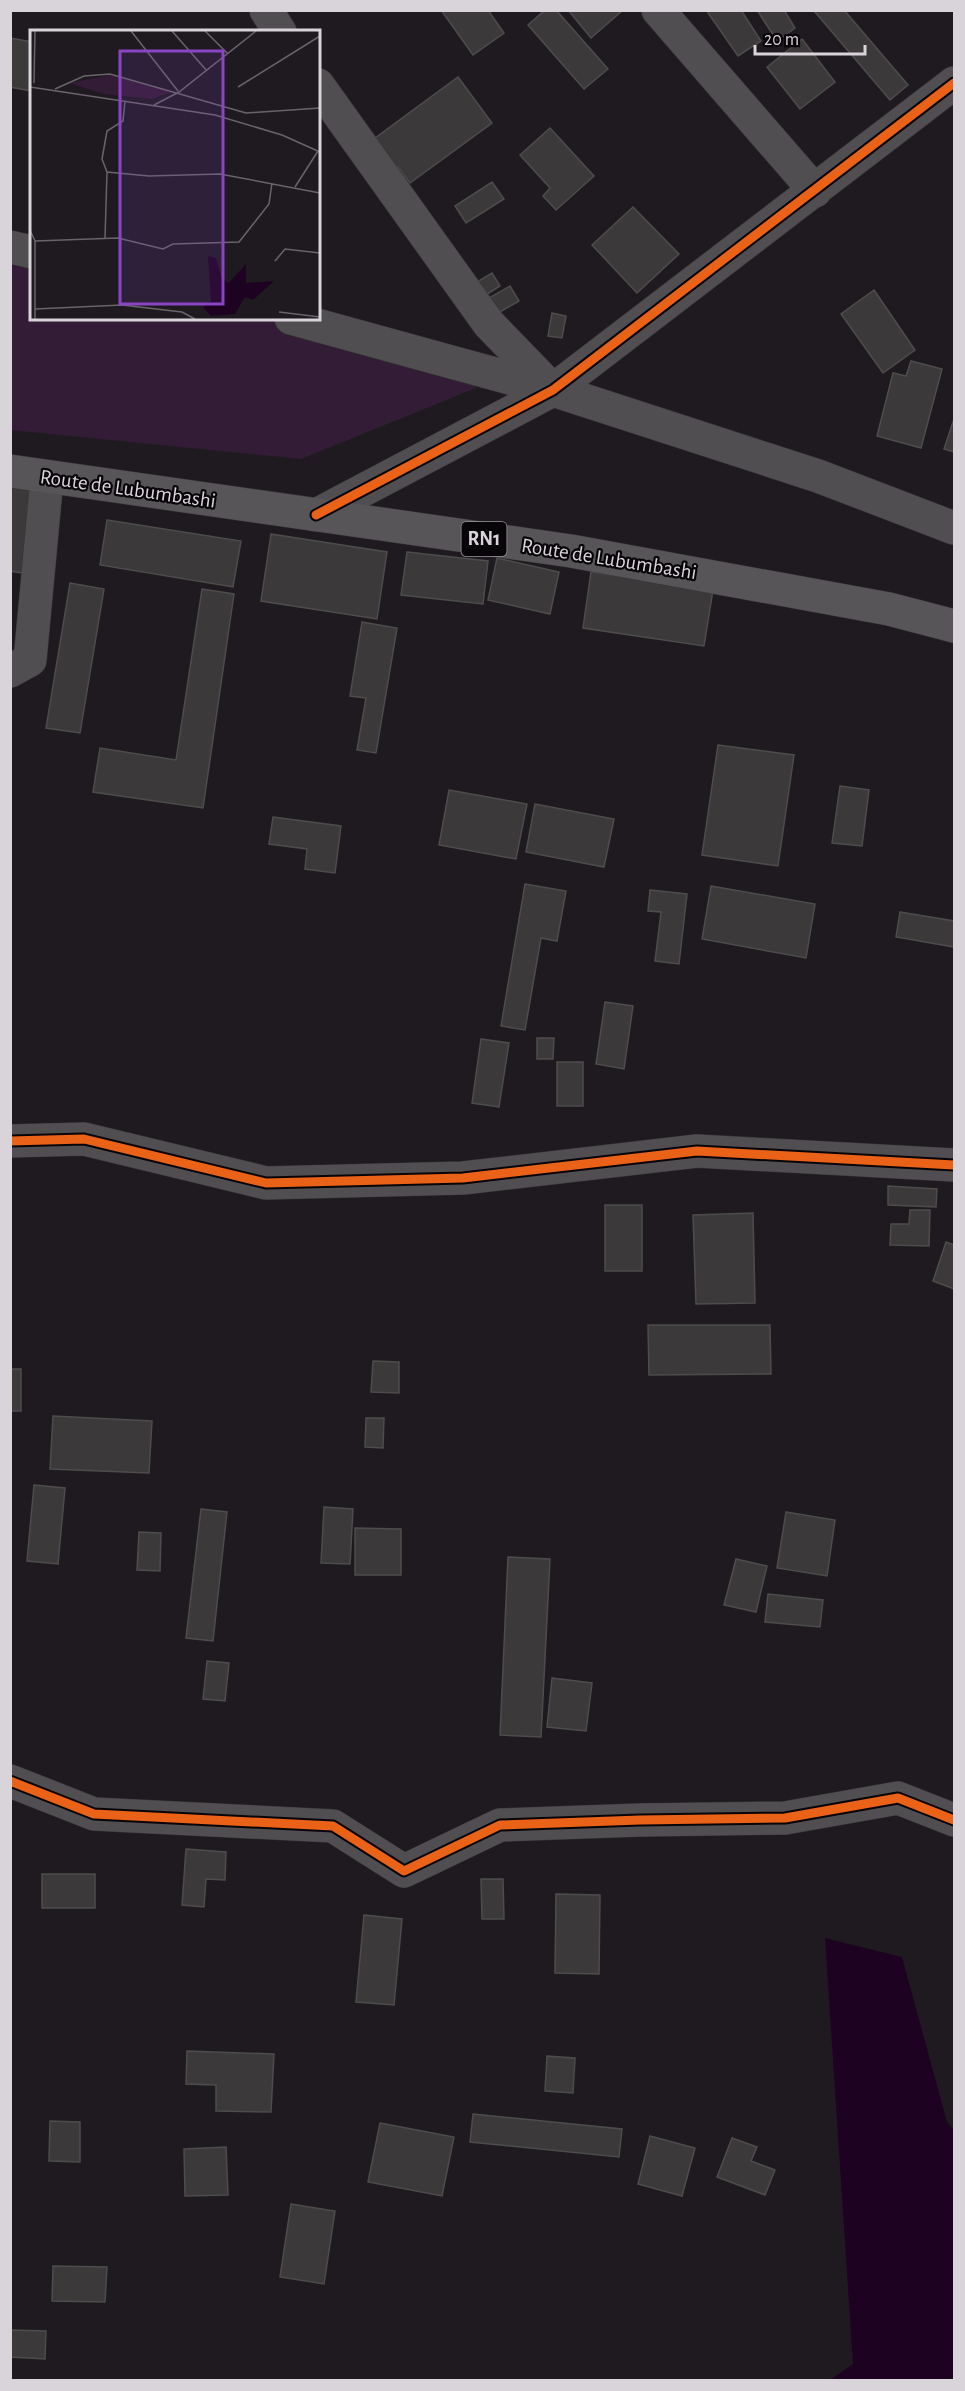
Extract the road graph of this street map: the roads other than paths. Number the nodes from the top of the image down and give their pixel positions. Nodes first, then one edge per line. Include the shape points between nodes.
1 (266, 10) edge
2 (658, 10) edge
3 (279, 30) edge
4 (954, 83) edge
5 (320, 88) edge
6 (814, 191) junction
7 (10, 247) edge
8 (30, 252) edge
9 (298, 320) edge
10 (553, 390) junction
11 (10, 471) edge
12 (47, 478) junction
13 (316, 515) junction
14 (954, 528) edge
15 (954, 626) edge
16 (10, 671) edge
17 (10, 1141) edge
18 (954, 1165) edge
19 (10, 1781) edge
20 (954, 1820) edge

1 - 3 street
2 - 6 street
4 - 6 street
5 - 10 street via 489,324
6 - 10 street
7 - 8 street
9 - 10 street
10 - 13 street
10 - 14 street via 818,476
11 - 12 highway, Route de Lubumbashi / RN1
12 - 13 highway, Route de Lubumbashi / RN1
12 - 16 street via 30,660
13 - 15 highway, Route de Lubumbashi / RN1 via 571,551 889,609
17 - 18 street via 84,1139 266,1183 463,1178 697,1151
19 - 20 street via 94,1814 333,1826 404,1871 500,1825 785,1818 898,1798

